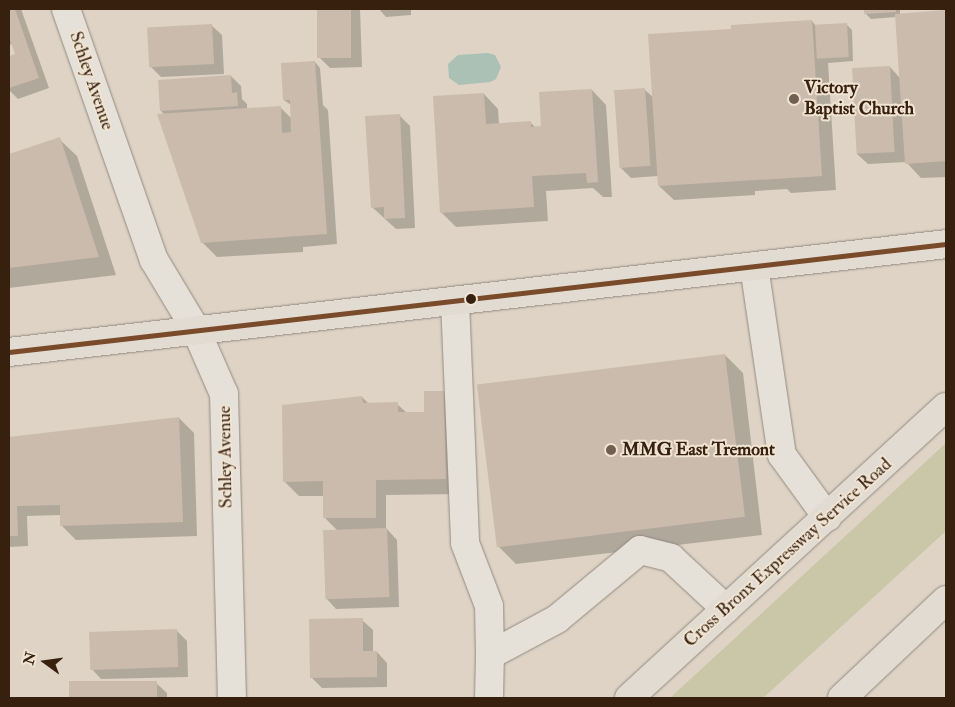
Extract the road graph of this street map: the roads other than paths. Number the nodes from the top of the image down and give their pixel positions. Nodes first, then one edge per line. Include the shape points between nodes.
1 (66, 9) edge
2 (946, 244) edge
3 (754, 266) junction
4 (454, 301) junction
5 (196, 330) junction
6 (9, 352) edge
7 (946, 407) edge
8 (827, 517) junction
9 (946, 600) edge
10 (726, 609) junction
11 (490, 655) junction
12 (845, 694) edge
13 (232, 698) edge
14 (489, 698) edge
15 (629, 698) edge

1 - 5 street, Schley Avenue via 154,260
2 - 3 main road
3 - 4 main road
3 - 8 street via 782,455
4 - 5 main road
4 - 11 street via 465,543 489,606
5 - 6 main road
5 - 13 street, Schley Avenue via 224,394
7 - 8 main road, Cross Bronx Expressway Service Road
8 - 10 main road, Cross Bronx Expressway Service Road
9 - 12 main road
10 - 11 street via 671,558 640,550 557,619
10 - 15 main road, Cross Bronx Expressway Service Road
11 - 14 street

